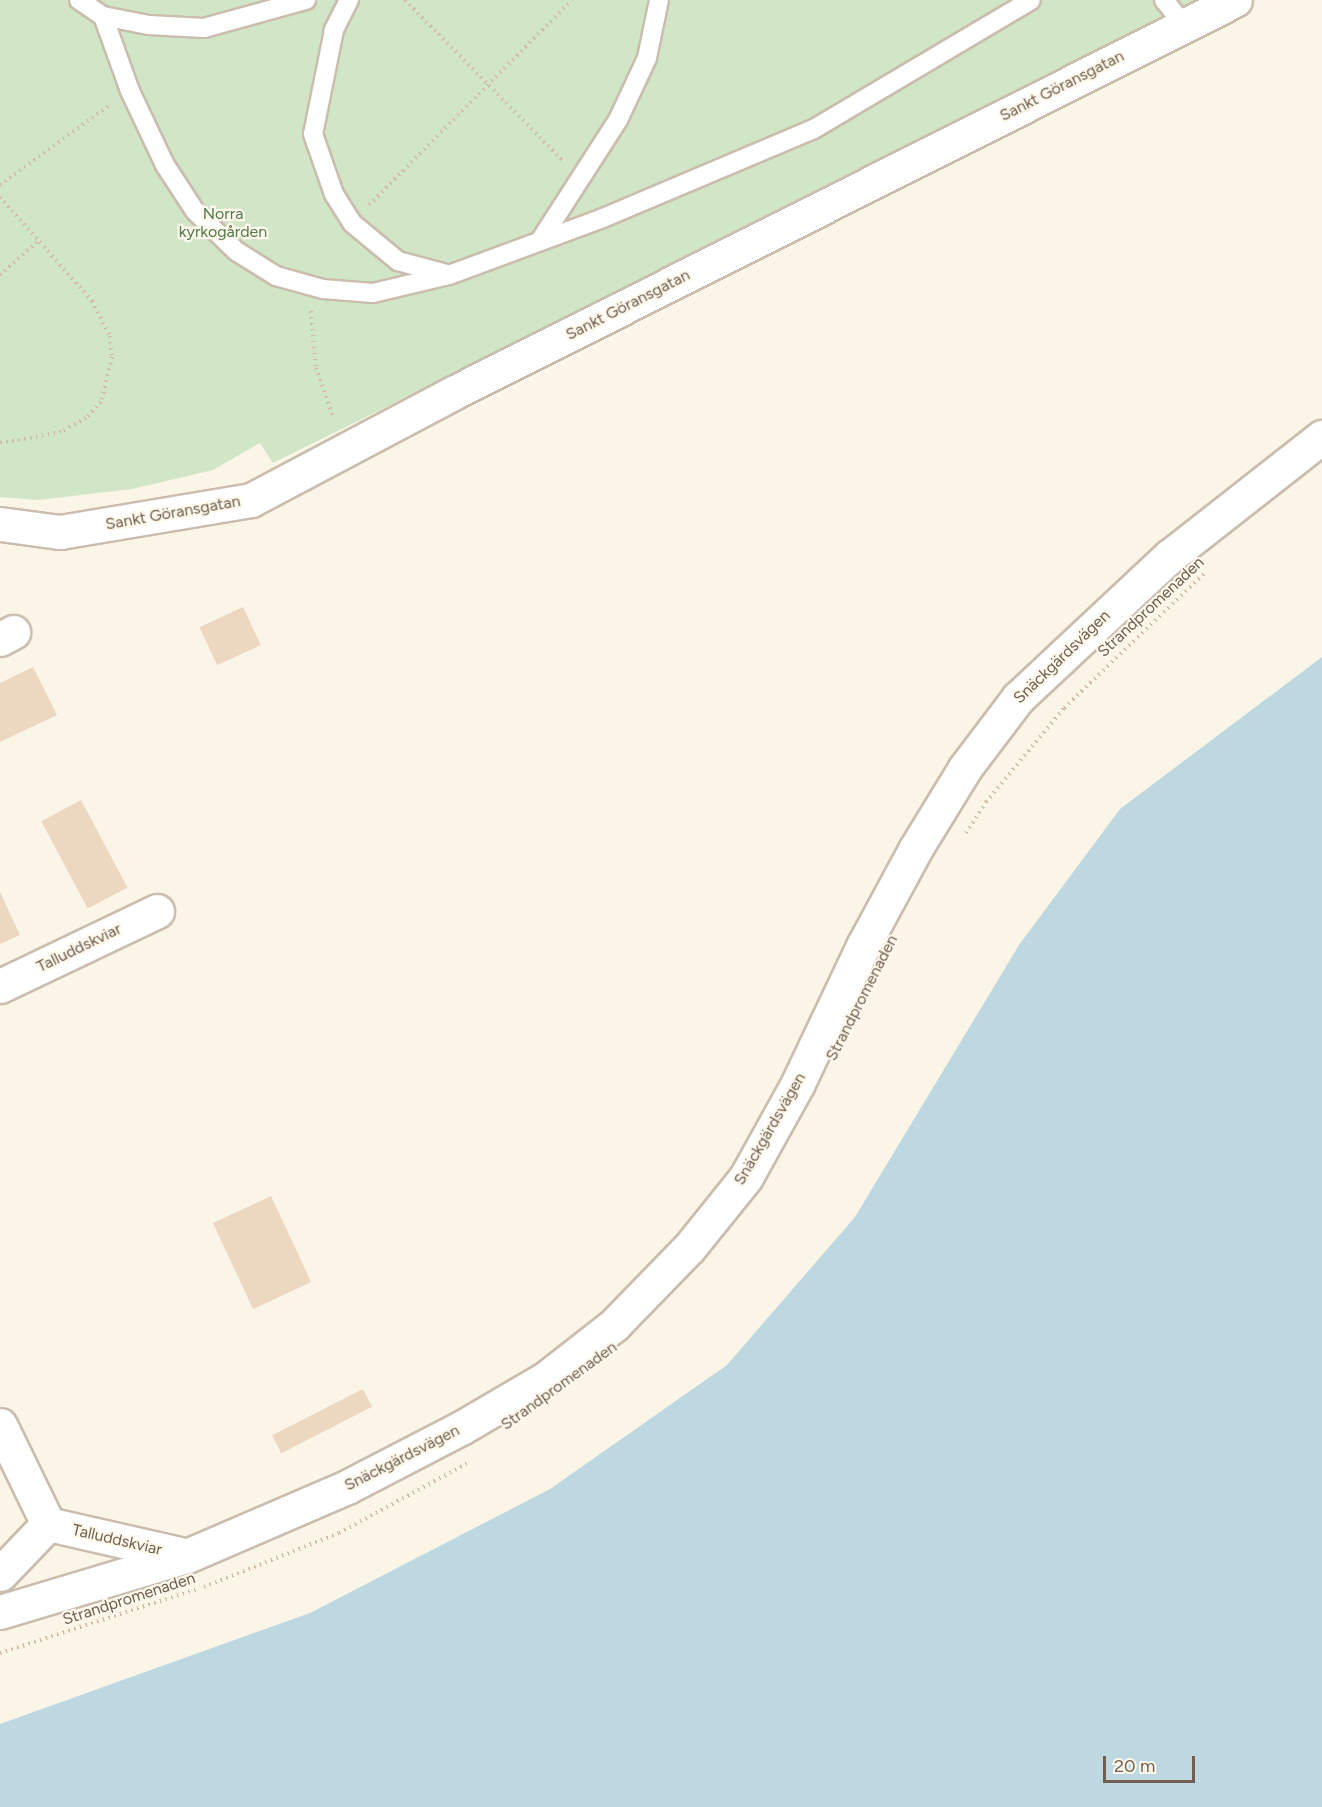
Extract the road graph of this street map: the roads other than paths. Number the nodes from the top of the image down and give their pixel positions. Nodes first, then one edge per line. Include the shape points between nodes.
1 (79, 0) edge
2 (306, 0) edge
3 (349, 0) edge
4 (659, 0) edge
5 (1031, 0) edge
6 (1235, 0) edge
7 (1174, 12) edge
8 (103, 16) junction
9 (540, 241) junction
10 (449, 275) junction
11 (1322, 437) edge
12 (0, 524) edge
13 (157, 910) dead end
14 (0, 986) edge
15 (0, 1425) edge
16 (48, 1524) junction
17 (187, 1556) junction
18 (0, 1575) edge
19 (0, 1612) edge

1 - 8 lane
2 - 8 lane via 204,28 149,25
3 - 10 lane via 334,30 313,134 334,194 351,223 398,261
4 - 9 lane via 646,58 618,120
5 - 9 lane via 814,129
6 - 7 street, Sankt Göransgatan
7 - 12 street, Sankt Göransgatan via 251,500 60,532
8 - 10 lane via 130,90 165,165 195,211 236,250 276,276 323,289 373,293
9 - 10 lane
11 - 17 street, Snäckgärdsvägen via 1170,556 1018,698 965,768 916,848 863,946 798,1083 746,1177 689,1248 614,1324 545,1379 461,1428 347,1487
13 - 14 street, Talluddskviar
15 - 16 street
16 - 17 street, Talluddskviar
16 - 18 street
17 - 19 street, Snäckgärdsvägen

